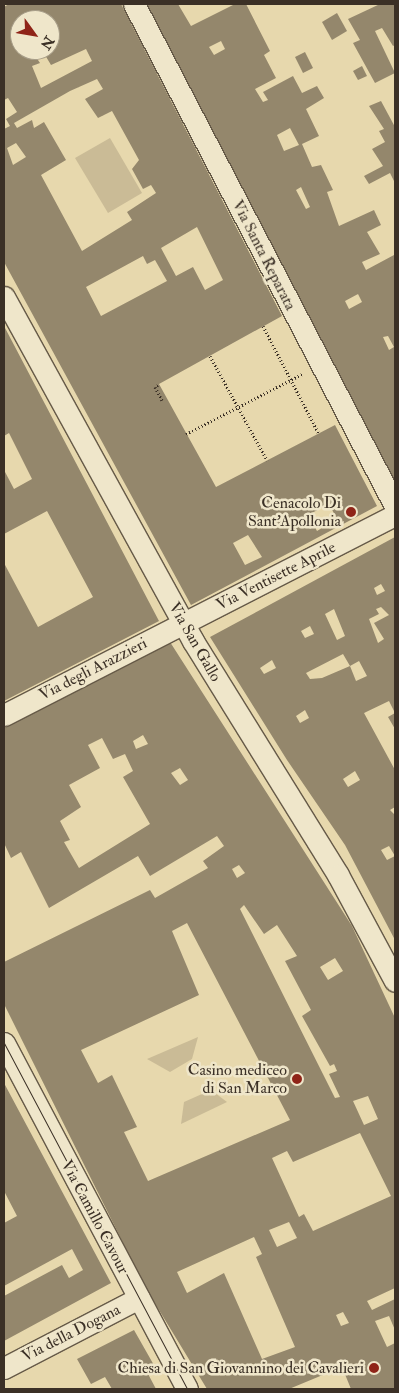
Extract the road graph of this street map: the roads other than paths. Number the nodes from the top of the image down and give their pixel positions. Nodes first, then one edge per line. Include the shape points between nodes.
1 (134, 4) edge
2 (4, 297) edge
3 (395, 506) edge
4 (395, 515) edge
5 (183, 624) junction
6 (4, 715) edge
7 (395, 981) edge
8 (4, 1043) edge
9 (139, 1298) junction
10 (4, 1368) edge
11 (187, 1389) edge

1 - 3 street, Via Santa Reparata
2 - 5 street, Via San Gallo
4 - 5 street, Via Ventisette Aprile
5 - 6 street, Via degli Arazzieri
5 - 7 street, Via San Gallo via 338,875
8 - 9 street, Via Camillo Cavour
9 - 10 street, Via della Dogana
9 - 11 street, Via Camillo Cavour

